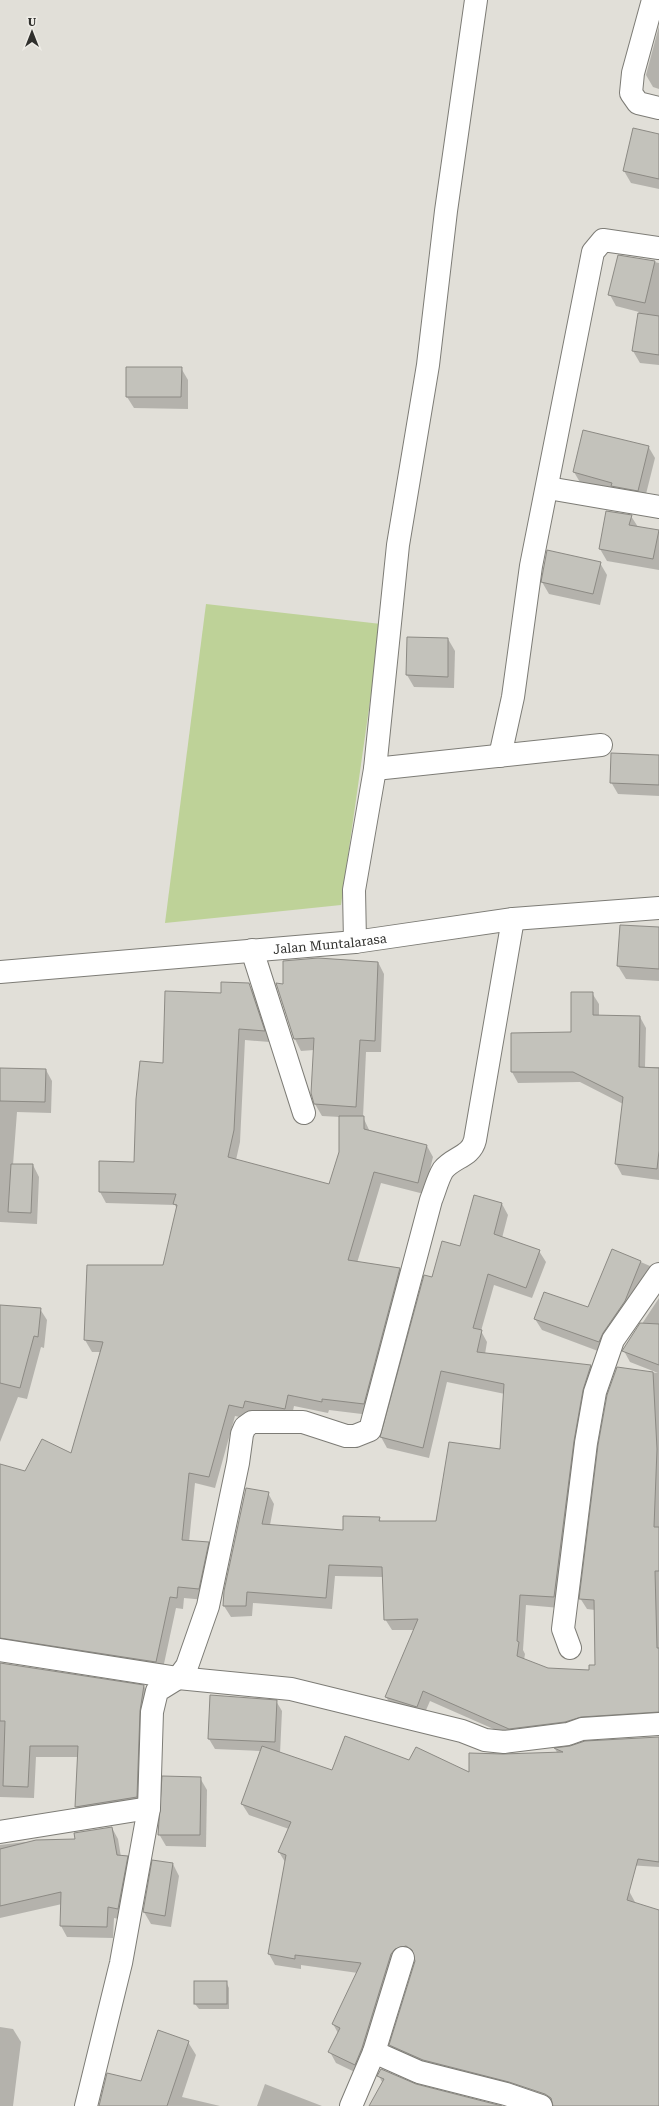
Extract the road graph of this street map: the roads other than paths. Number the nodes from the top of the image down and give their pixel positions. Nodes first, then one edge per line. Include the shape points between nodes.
1 (476, 0) edge
2 (653, 0) edge
3 (659, 108) edge
4 (659, 248) edge
5 (548, 488) junction
6 (659, 507) edge
7 (601, 744) dead end
8 (500, 756) junction
9 (375, 769) junction
10 (659, 908) edge
11 (513, 919) junction
12 (354, 938) junction
13 (252, 950) junction
14 (0, 972) edge
15 (304, 1113) dead end
16 (659, 1274) edge
17 (570, 1648) dead end
18 (0, 1650) edge
19 (178, 1678) junction
20 (659, 1724) edge
21 (149, 1808) junction
22 (0, 1832) edge
23 (403, 1958) dead end
24 (374, 2052) junction
25 (86, 2106) edge
26 (351, 2106) edge
27 (541, 2106) edge

1 - 9 street via 447,203 428,365 398,545
2 - 3 street via 633,73 631,93 638,103
4 - 5 street via 603,240 593,252
5 - 6 street
5 - 8 street via 531,566 513,697
7 - 8 street
8 - 9 street
9 - 12 street via 354,890
10 - 11 street, Jalan Muntalarasa
11 - 12 street, Jalan Muntalarasa
11 - 19 street via 476,1140 469,1152 444,1169 431,1200 370,1430 355,1436 346,1436 303,1422 252,1422 245,1427 208,1606 187,1666
12 - 13 street, Jalan Muntalarasa
13 - 14 street, Jalan Muntalarasa
13 - 15 street
16 - 17 street via 613,1340 594,1392 563,1629
18 - 19 street
19 - 20 street via 291,1689 498,1742 543,1738 582,1729
19 - 21 street via 157,1692 152,1712
21 - 22 street
21 - 25 street via 121,1963
23 - 24 street
24 - 26 street
24 - 27 street via 419,2072 506,2094

